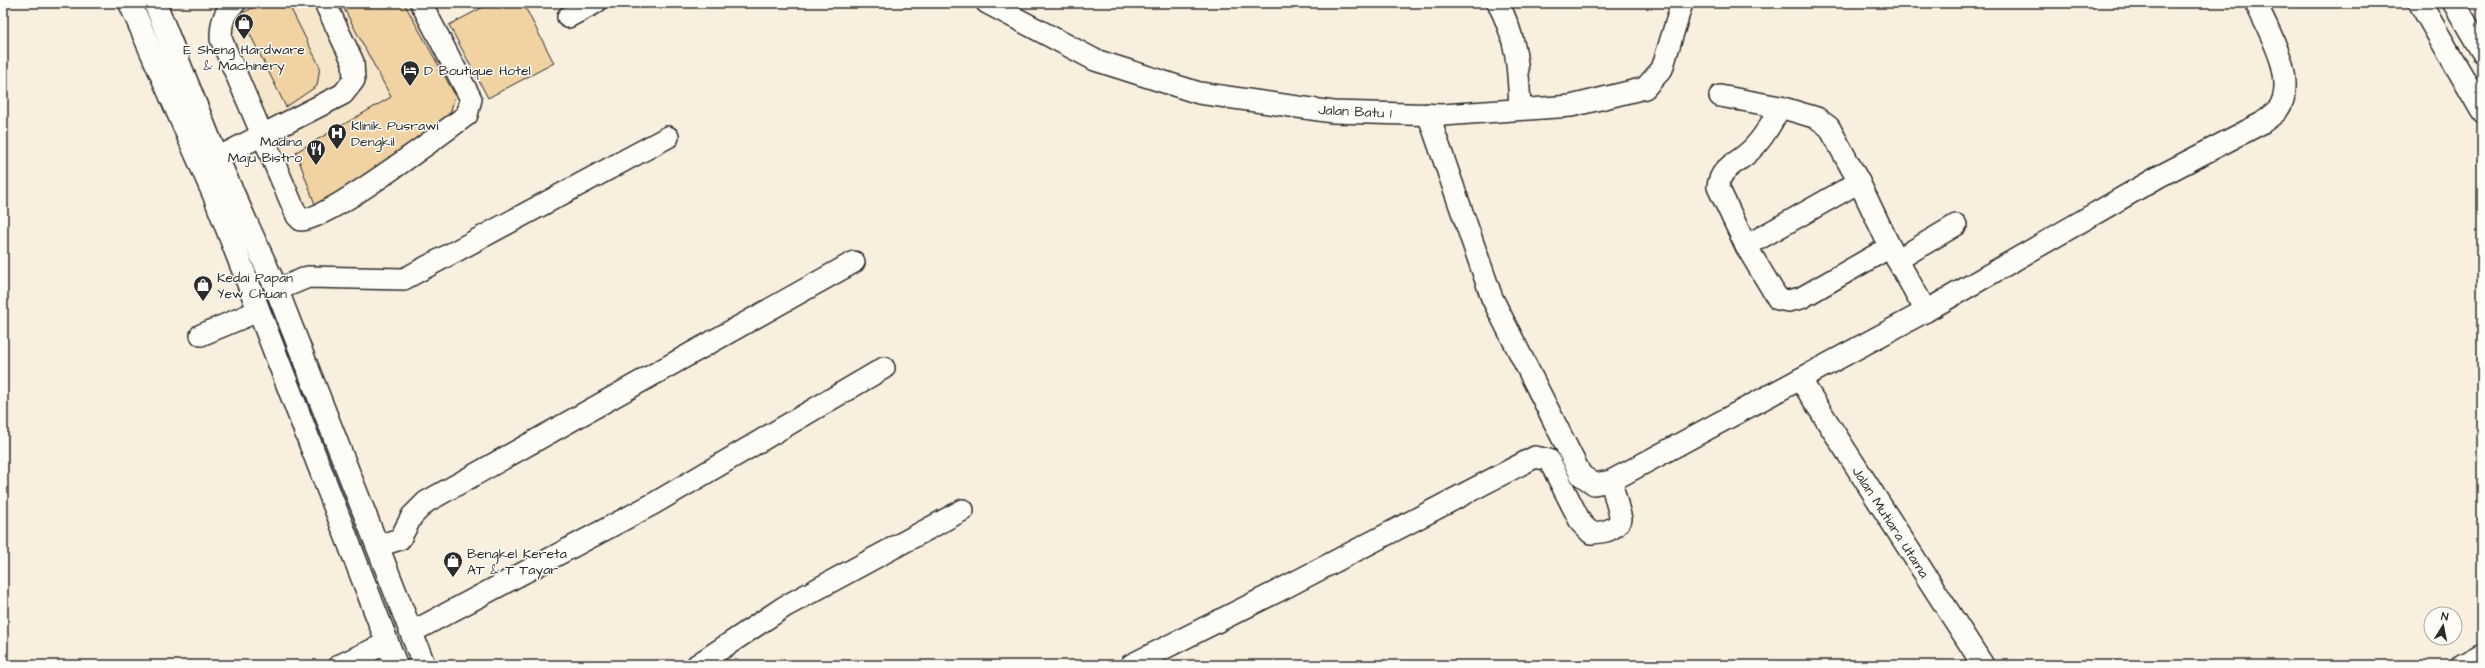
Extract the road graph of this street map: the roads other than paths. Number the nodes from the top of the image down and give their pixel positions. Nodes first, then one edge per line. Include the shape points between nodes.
1 (130, 3) edge
2 (235, 3) edge
3 (325, 3) edge
4 (421, 3) edge
5 (594, 3) edge
6 (987, 3) edge
7 (1498, 3) edge
8 (1682, 3) edge
9 (2256, 3) edge
10 (2420, 3) edge
11 (2454, 3) edge
12 (157, 4) edge
13 (568, 17) dead end
14 (2482, 51) edge
15 (1720, 96) dead end
16 (1780, 107) junction
17 (1520, 109) junction
18 (2482, 111) edge
19 (1428, 114) junction
20 (263, 134) junction
21 (668, 137) dead end
22 (217, 158) junction
23 (1859, 182) junction
24 (1956, 225) dead end
25 (1746, 246) junction
26 (1893, 253) junction
27 (854, 262) dead end
28 (276, 290) junction
29 (258, 311) junction
30 (1926, 311) junction
31 (201, 335) dead end
32 (884, 368) dead end
33 (1800, 379) junction
34 (1611, 481) junction
35 (963, 510) dead end
36 (378, 546) junction
37 (412, 632) junction
38 (387, 643) junction
39 (2482, 654) edge
40 (340, 665) edge
41 (396, 665) edge
42 (424, 665) edge
43 (697, 665) edge
44 (1131, 665) edge
45 (1983, 665) edge
46 (2462, 665) edge

1 - 29 main road via 214,195
2 - 20 street via 226,12 221,26 221,39
3 - 20 street via 353,62 354,80 343,94
4 - 20 street via 471,99 467,116 334,208 307,220 301,220
5 - 13 street
6 - 19 street, Jalan Batu 1 via 1095,60 1199,93 1334,112
7 - 17 street via 1515,41
8 - 17 street, Jalan Batu 1 via 1662,69 1645,88 1571,106
9 - 30 street via 2284,71 2284,91 2277,110 2262,123 2160,176
10 - 18 main road
11 - 14 main road
12 - 22 main road
15 - 16 street
16 - 23 street via 1818,118 1829,127
16 - 25 street via 1769,130 1749,152 1719,176 1718,187
17 - 19 street, Jalan Batu 1
19 - 34 street via 1492,298 1581,475 1594,484
20 - 22 street
21 - 28 street via 404,279 308,277
22 - 28 main road
23 - 25 street
23 - 26 street
24 - 26 street
25 - 26 street via 1778,299 1788,301 1801,298
26 - 30 street
27 - 36 street via 426,502 412,516 400,540
28 - 36 main road
29 - 31 street
29 - 38 main road
30 - 33 street
32 - 37 street via 653,504
33 - 34 street
33 - 45 street, Jalan Mutiara Utama
34 - 44 street via 1621,519 1616,528 1591,533 1580,523 1549,460 1535,456
35 - 43 street via 784,607
36 - 37 main road
37 - 42 main road
38 - 40 street
38 - 41 main road
39 - 46 street

